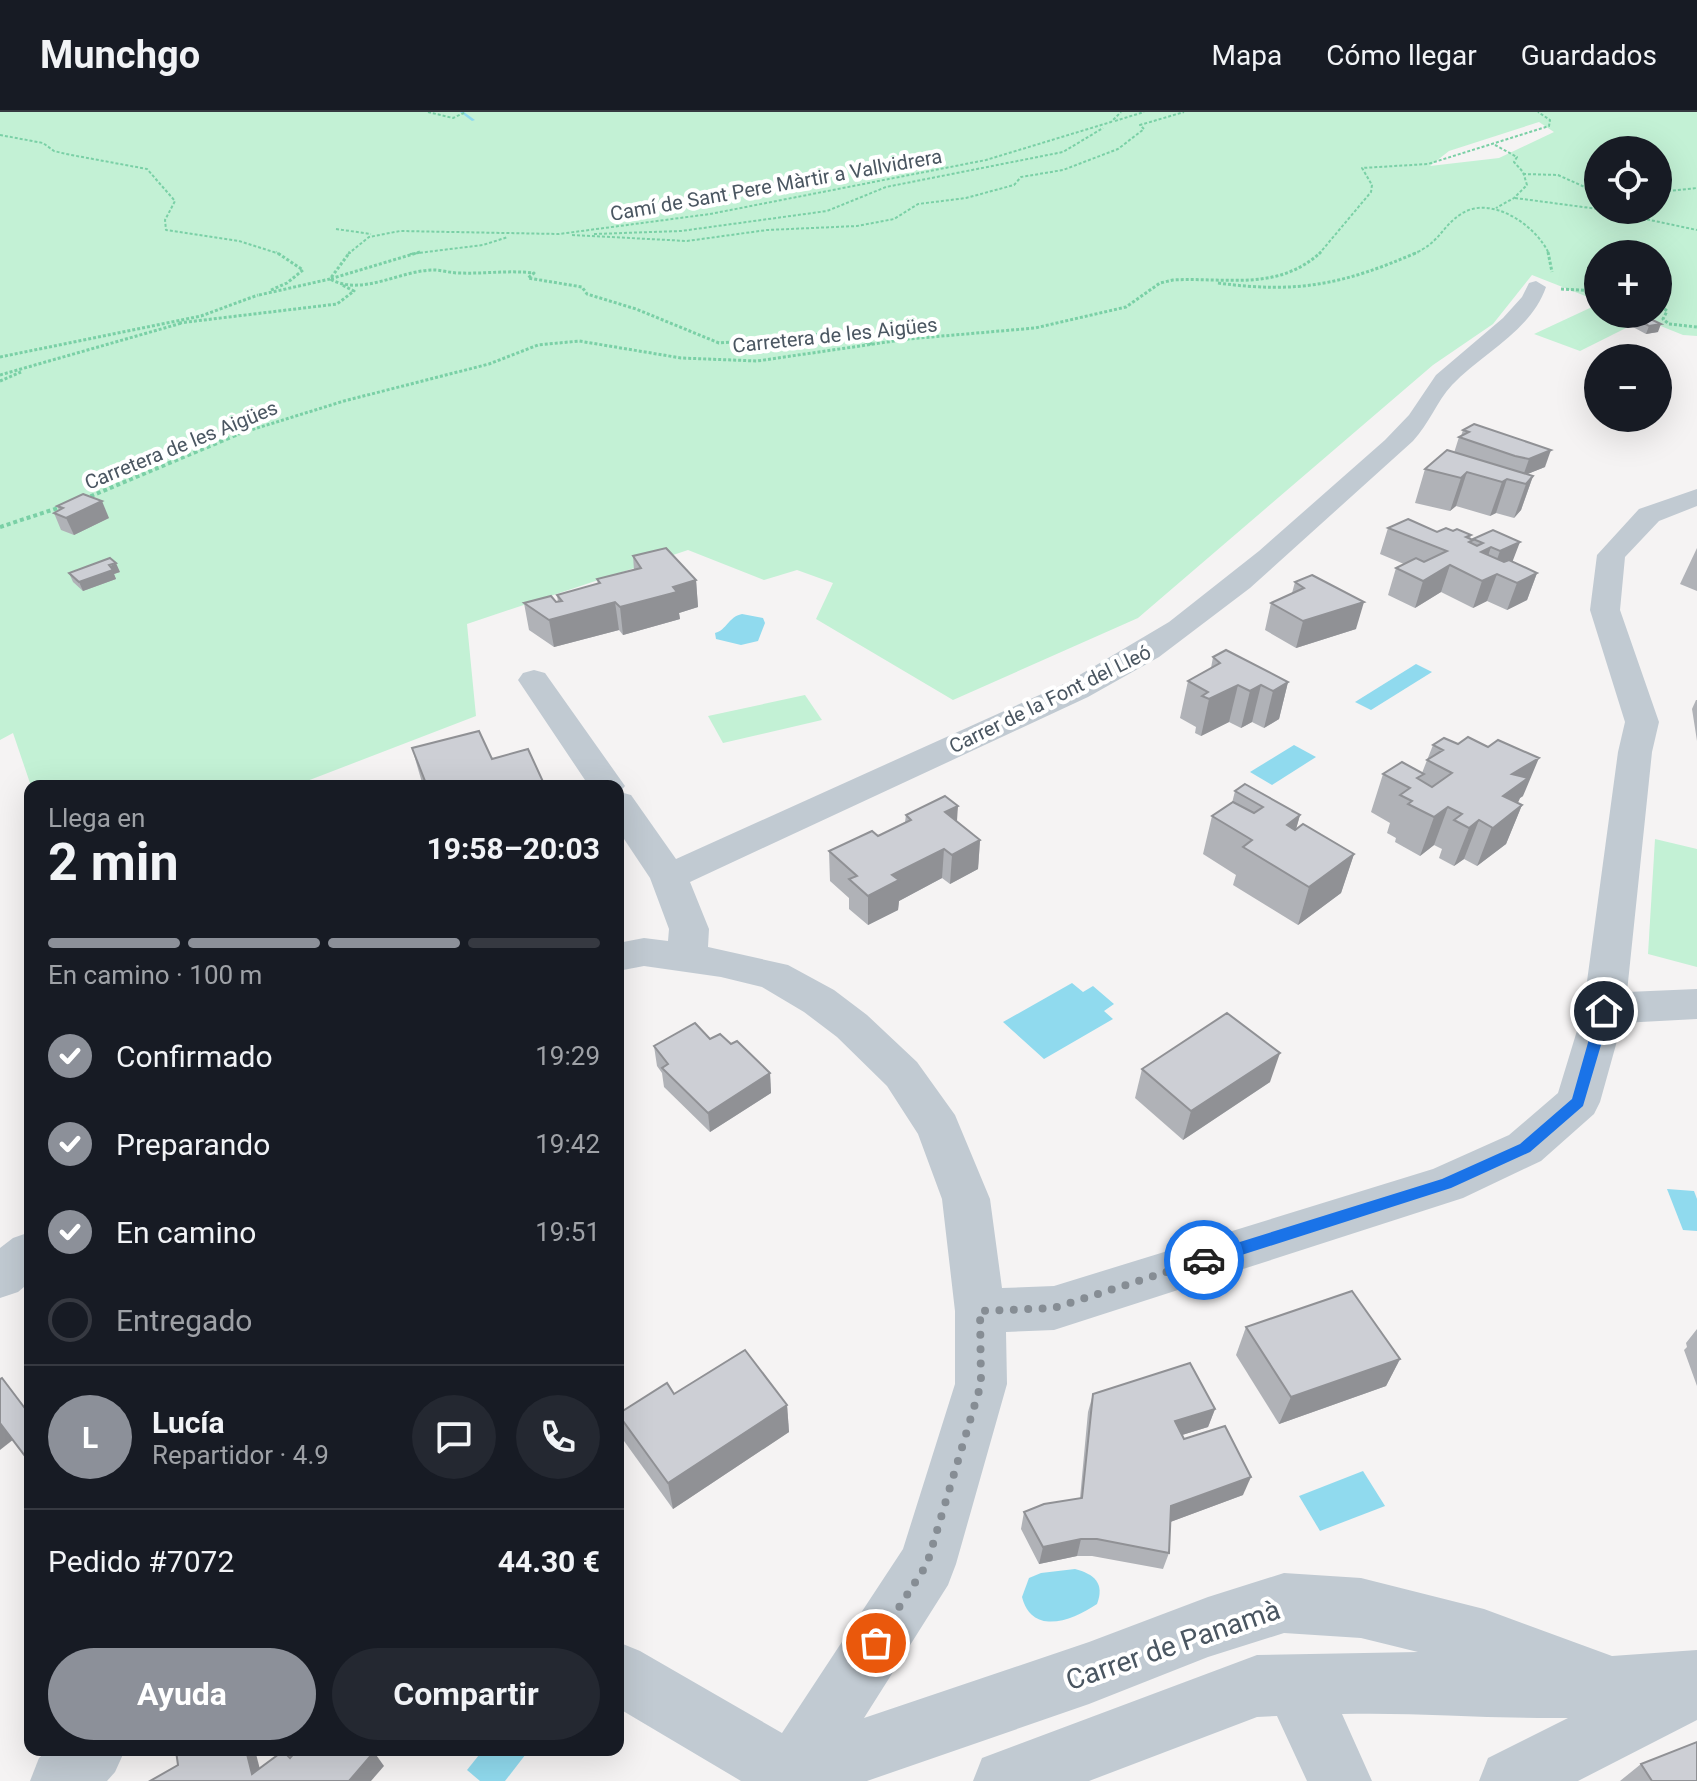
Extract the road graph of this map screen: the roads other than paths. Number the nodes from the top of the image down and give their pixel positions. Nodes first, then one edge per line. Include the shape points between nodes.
1 (1536, 287) road end
2 (1697, 497) edge
3 (534, 680) dead end
4 (603, 780) edge
5 (624, 812) edge
6 (669, 877) junction
7 (624, 956) edge
8 (687, 956) junction
9 (1697, 1004) edge
10 (1604, 1011) junction
11 (24, 1258) edge
12 (0, 1277) edge
13 (980, 1311) junction
14 (624, 1677) edge
15 (1697, 1681) edge
16 (1295, 1685) junction
17 (1612, 1687) junction
18 (1697, 1687) edge
19 (87, 1756) edge
20 (792, 1779) edge
21 (62, 1781) edge
22 (1005, 1781) edge
23 (1340, 1781) edge
24 (1511, 1781) edge

1 - 6 street, Carrer de la Font del Lleó via 1512,322 1442,382 1415,424 1219,601 1174,635 1077,690
2 - 10 street via 1649,515 1611,555 1605,610 1642,722
3 - 4 street
5 - 6 street
6 - 8 street via 689,929
7 - 8 street
8 - 13 street via 774,975 852,1026 902,1074 939,1128 966,1199
9 - 10 street
10 - 13 street via 1578,1102 1525,1148 1446,1184 1054,1308
11 - 12 street
13 - 20 street via 981,1384 927,1564
14 - 20 street
15 - 17 street, Carrer de Panamà
16 - 17 street, Carrer de Panamà
16 - 22 street, Carrer de Panamà via 1257,1686
16 - 23 street
17 - 20 street, Carrer de Panamà via 1484,1639 1361,1608 1284,1603
18 - 24 street
19 - 21 street

